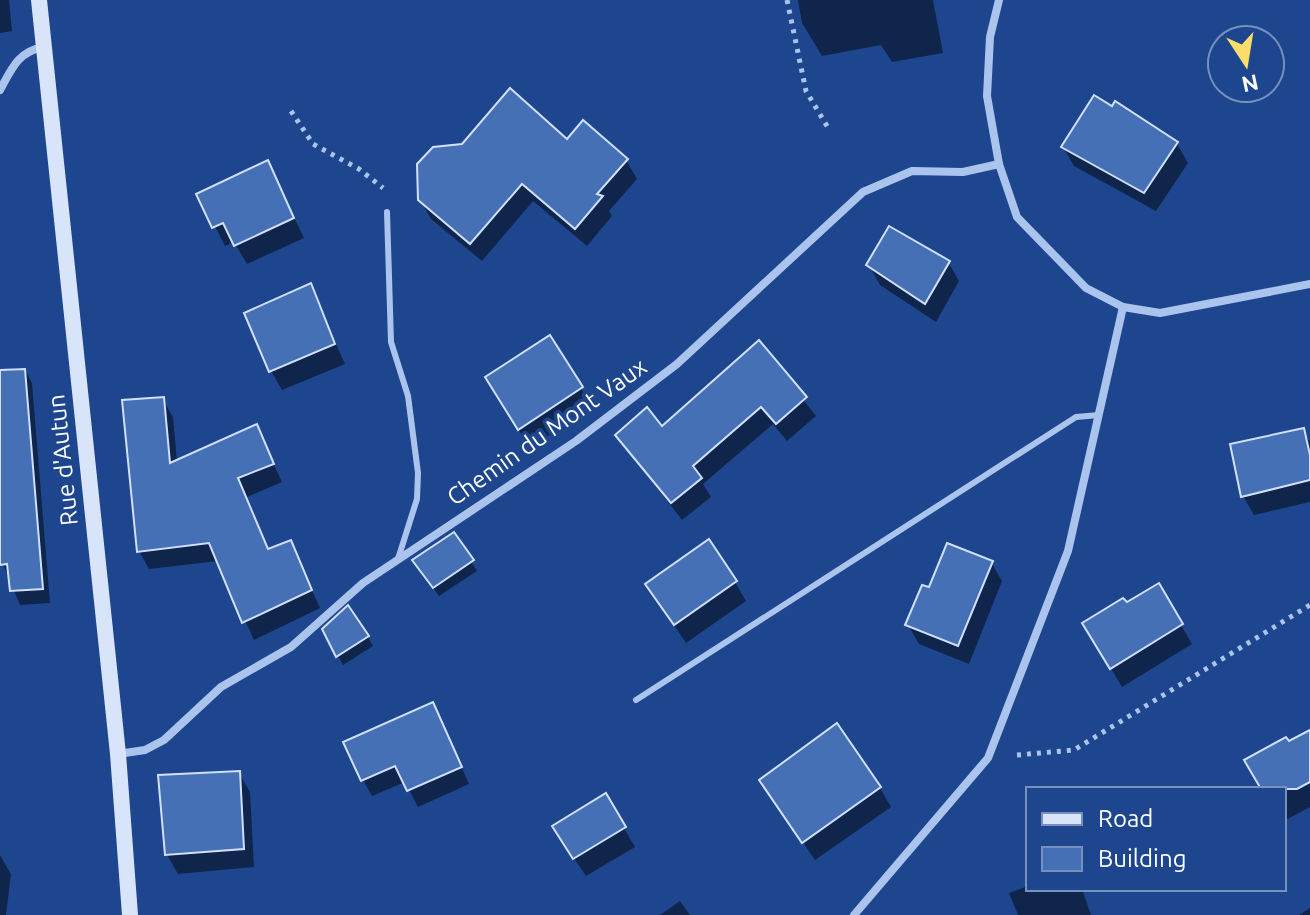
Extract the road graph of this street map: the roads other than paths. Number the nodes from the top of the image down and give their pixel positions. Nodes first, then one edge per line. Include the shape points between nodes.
1 (39, 0) edge
2 (999, 0) edge
3 (43, 47) junction
4 (0, 90) edge
5 (999, 164) junction
6 (387, 212) road end
7 (1310, 284) edge
8 (1123, 307) junction
9 (1099, 415) junction
10 (397, 561) junction
11 (636, 700) dead end
12 (118, 754) junction
13 (130, 915) edge
14 (854, 915) edge

1 - 3 main road, Rue d'Autun
2 - 5 street via 990,37 987,96
3 - 4 street via 16,59
3 - 12 main road, Rue d'Autun
5 - 8 street via 1017,217 1086,288
5 - 10 street, Chemin du Mont Vaux via 963,172 912,171 863,192 677,364 576,441
6 - 10 lane via 391,342 408,396 418,473 417,499
7 - 8 street via 1160,313
8 - 9 street
9 - 11 lane via 1076,417
9 - 14 street via 1068,551 988,758
10 - 12 street, Chemin du Mont Vaux via 363,583 291,647 221,687 164,740 145,750
12 - 13 main road, Rue d'Autun

